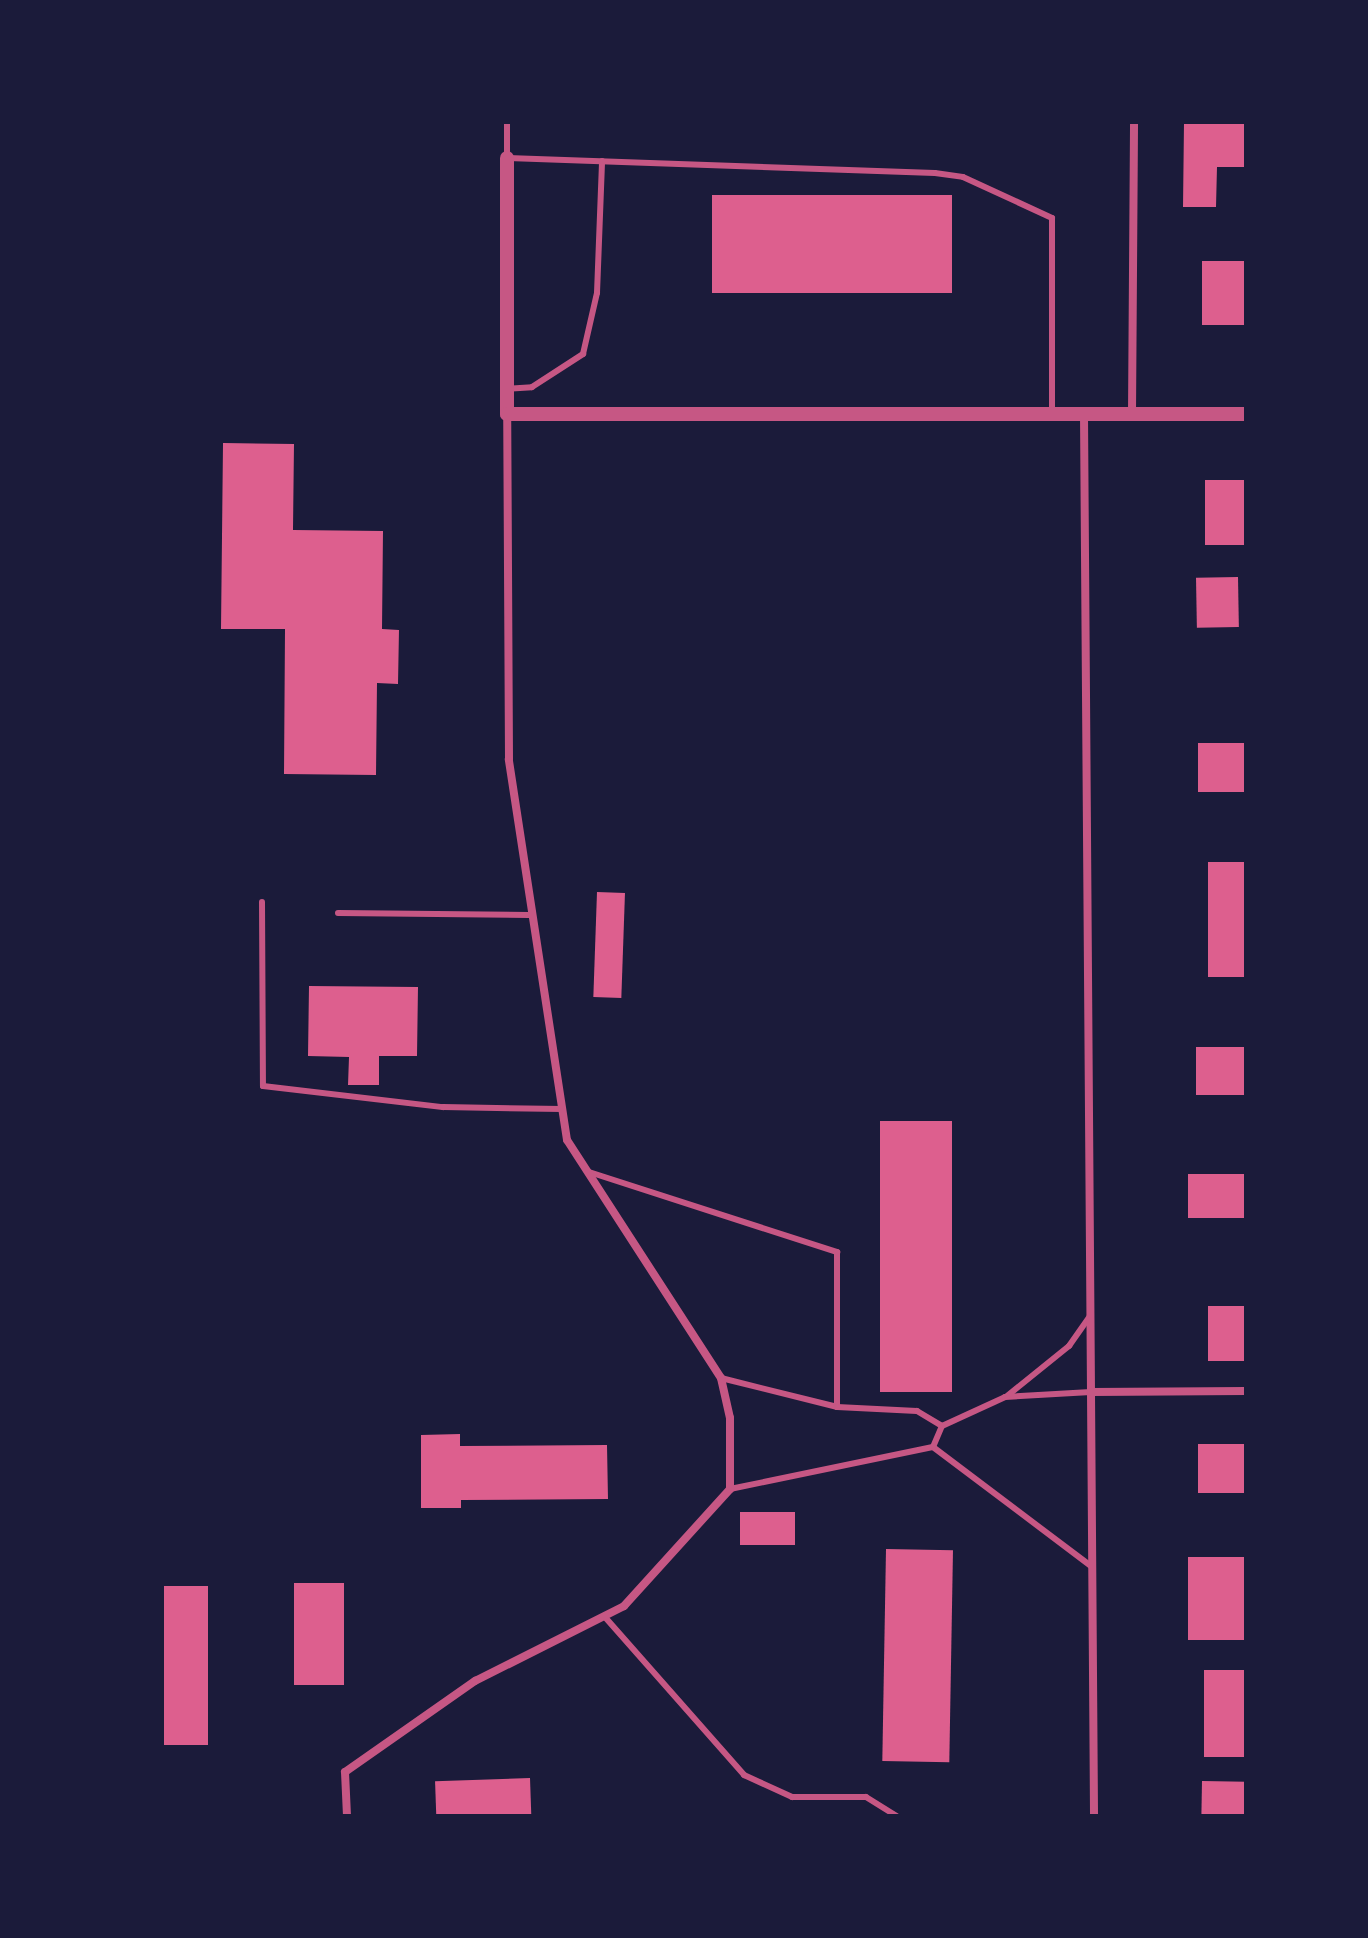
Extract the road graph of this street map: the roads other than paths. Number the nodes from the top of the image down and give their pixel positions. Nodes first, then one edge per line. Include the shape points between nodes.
1 (507, 122) edge
2 (1134, 122) edge
3 (507, 158) junction
4 (602, 161) junction
5 (506, 389) junction
6 (507, 414) junction
7 (1052, 414) junction
8 (1132, 414) junction
9 (1246, 414) edge
10 (1084, 415) junction
11 (262, 902) dead end
12 (338, 913) dead end
13 (529, 915) junction
14 (562, 1109) junction
15 (586, 1171) junction
16 (1090, 1316) junction
17 (721, 1378) junction
18 (1246, 1391) edge
19 (1091, 1392) junction
20 (1005, 1397) junction
21 (837, 1407) junction
22 (942, 1426) junction
23 (933, 1447) junction
24 (730, 1489) junction
25 (1092, 1567) junction
26 (604, 1616) junction
27 (347, 1816) edge
28 (896, 1816) edge
29 (1094, 1816) edge

1 - 3 lane
2 - 8 street
3 - 4 lane
3 - 5 street
4 - 5 lane via 597,293 583,354 532,387
4 - 7 lane via 935,173 963,177 1052,218
5 - 6 street
6 - 7 street
6 - 13 street via 509,759
7 - 10 street
8 - 9 street
8 - 10 street
10 - 16 street
11 - 14 lane via 263,1086 443,1107
12 - 13 lane
13 - 14 street
14 - 15 street via 567,1140
15 - 17 street
15 - 21 lane via 837,1252
16 - 19 street
16 - 20 lane via 1069,1346
17 - 21 lane
17 - 24 street via 730,1418
18 - 19 street
19 - 20 lane
19 - 25 street
20 - 22 lane
21 - 22 lane via 917,1411
22 - 23 lane
23 - 24 lane
23 - 25 lane
24 - 26 street via 683,1549
25 - 29 street
26 - 27 street via 475,1681 345,1772
26 - 28 lane via 744,1775 792,1797 866,1797

